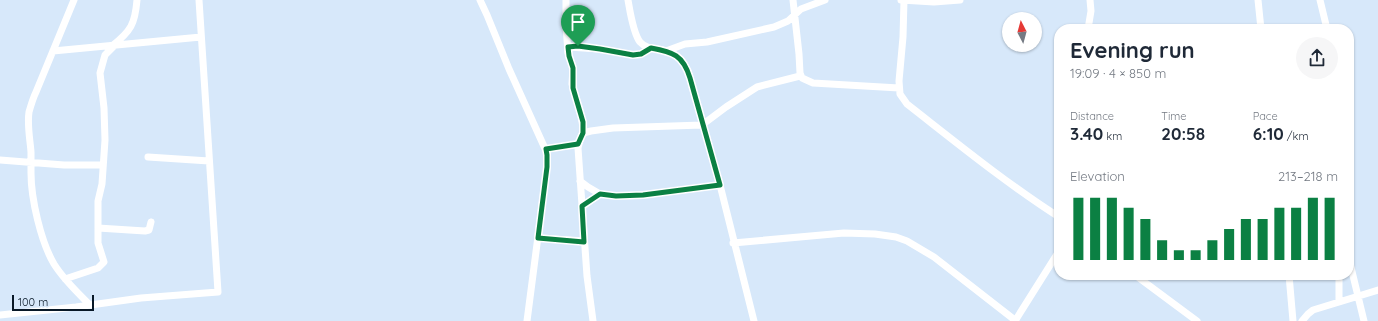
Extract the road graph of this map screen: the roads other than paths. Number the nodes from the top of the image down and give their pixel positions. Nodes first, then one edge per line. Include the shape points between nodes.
1 (74, 0) edge
2 (137, 0) edge
3 (199, 0) edge
4 (480, 0) edge
5 (566, 0) edge
6 (628, 0) edge
7 (792, 0) edge
8 (825, 0) edge
9 (903, 0) edge
10 (960, 0) edge
11 (1090, 0) edge
12 (1258, 0) edge
13 (1320, 0) edge
14 (795, 14) junction
15 (1089, 24) edge
16 (1260, 24) edge
17 (1326, 24) edge
18 (201, 37) junction
19 (113, 46) junction
20 (568, 47) junction
21 (651, 48) junction
22 (666, 50) junction
23 (53, 51) junction
24 (800, 76) junction
25 (899, 88) junction
26 (702, 124) junction
27 (583, 133) junction
28 (578, 144) junction
29 (546, 149) junction
30 (148, 157) dead end
31 (0, 160) edge
32 (209, 161) junction
33 (32, 162) junction
34 (102, 165) junction
35 (580, 181) junction
36 (720, 185) junction
37 (600, 194) junction
38 (582, 206) junction
39 (1054, 214) edge
40 (151, 222) dead end
41 (98, 228) junction
42 (538, 238) junction
43 (584, 242) junction
44 (733, 243) junction
45 (1054, 259) edge
46 (66, 279) junction
47 (1142, 280) edge
48 (1289, 280) edge
49 (1339, 280) edge
50 (1354, 280) edge
51 (1378, 290) edge
52 (1358, 296) junction
53 (1339, 301) junction
54 (90, 305) junction
55 (0, 315) edge
56 (1305, 320) edge
57 (527, 321) edge
58 (593, 321) edge
59 (754, 321) edge
60 (1016, 321) edge
61 (1197, 321) edge
62 (1293, 321) edge
63 (1364, 321) edge

1 - 23 street
2 - 19 street via 132,27
3 - 18 street
4 - 29 street
5 - 20 street
6 - 21 street via 638,40
7 - 14 street
8 - 14 street
9 - 10 street
9 - 25 street
11 - 15 street
12 - 16 street
13 - 17 street
14 - 22 street via 788,21 774,27
14 - 24 street
18 - 19 street
18 - 32 street
19 - 23 street
19 - 34 street via 105,55 100,73 105,120
20 - 21 street via 633,55
20 - 27 street via 573,68 573,88
21 - 22 street
22 - 26 street via 676,55 685,65
23 - 33 street via 29,113
24 - 25 street via 812,83
24 - 26 street via 757,87
25 - 39 street via 907,104
26 - 27 street via 620,128
26 - 36 street
27 - 28 street
28 - 29 street
28 - 35 street
29 - 42 street via 547,167
30 - 32 street
31 - 33 street
32 - 54 street via 218,292
33 - 34 street
33 - 46 street via 33,195 42,236 53,263
34 - 41 street
35 - 37 street
35 - 38 street
36 - 37 street via 643,195
36 - 44 street
37 - 38 street
38 - 43 street
40 - 41 street via 149,230 144,232
41 - 46 street via 98,246 103,263 94,270
42 - 43 street
42 - 57 street
43 - 58 street
44 - 59 street
44 - 60 street via 844,233 896,237 934,258
45 - 60 street
46 - 54 street
47 - 61 street
48 - 62 street
49 - 53 street
50 - 52 street
51 - 52 street
52 - 53 street
52 - 63 street
53 - 56 street via 1313,310
54 - 55 street

